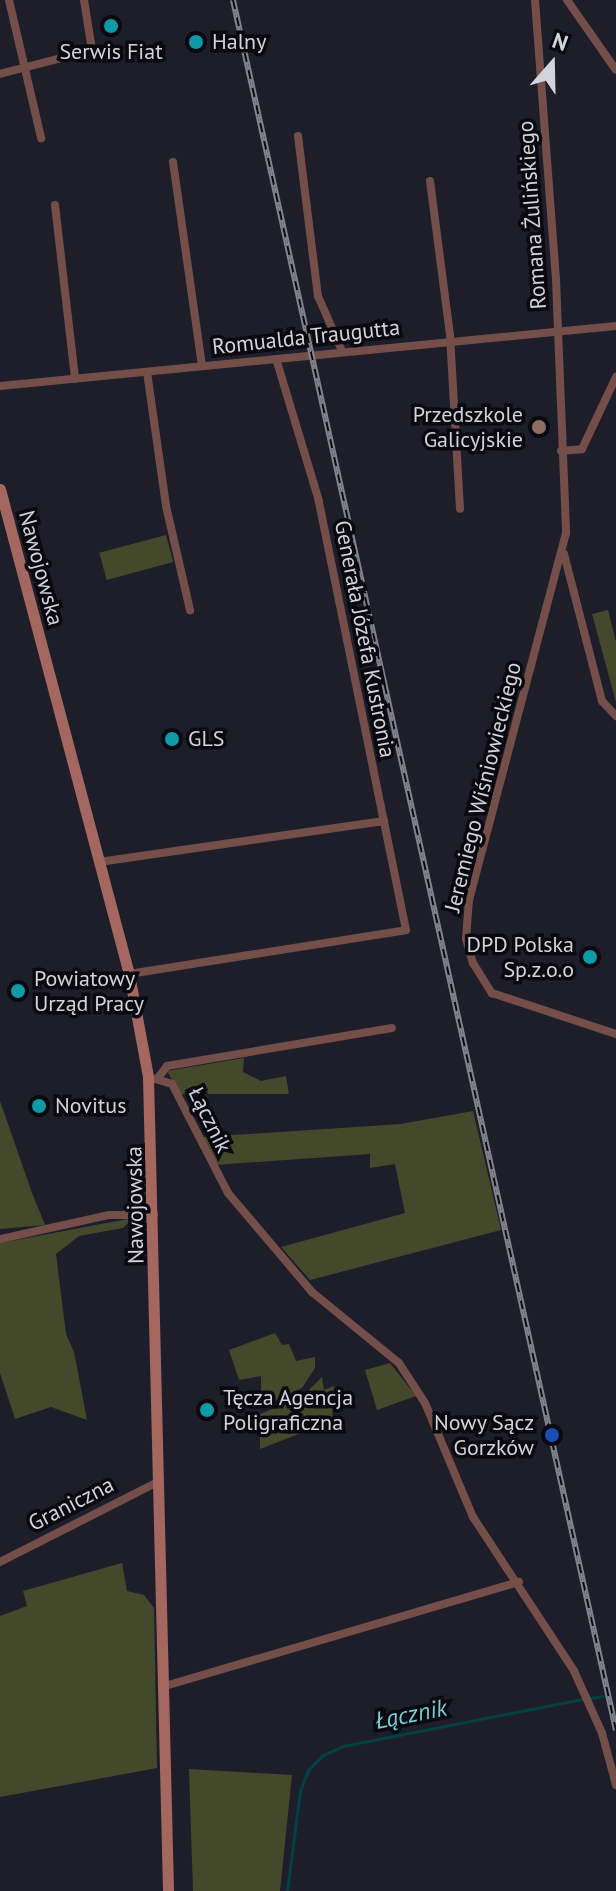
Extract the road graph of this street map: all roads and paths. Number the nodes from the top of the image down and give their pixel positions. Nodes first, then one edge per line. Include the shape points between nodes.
1 (9, 0) edge
2 (84, 0) edge
3 (535, 0) edge
4 (567, 0) edge
5 (23, 68) junction
6 (616, 70) edge
7 (0, 74) edge
8 (298, 136) dead end
9 (41, 138) dead end
10 (173, 162) dead end
11 (430, 181) dead end
12 (55, 205) dead end
13 (616, 326) edge
14 (557, 331) junction
15 (450, 340) junction
16 (342, 351) junction
17 (276, 359) junction
18 (202, 366) junction
19 (147, 372) junction
20 (616, 377) edge
21 (75, 379) junction
22 (0, 386) edge
23 (561, 451) junction
24 (0, 489) edge
25 (460, 509) dead end
26 (564, 554) junction
27 (190, 610) dead end
28 (616, 716) edge
29 (384, 821) junction
30 (99, 862) junction
31 (129, 974) junction
32 (392, 1028) dead end
33 (616, 1034) edge
34 (153, 1077) junction
35 (154, 1215) junction
36 (0, 1239) edge
37 (161, 1481) junction
38 (0, 1562) edge
39 (519, 1582) junction
40 (165, 1686) junction
41 (616, 1785) edge
42 (168, 1891) edge

1 - 5 street
2 - 5 street via 92,50
3 - 14 street, Romana Żulińskiego
4 - 6 street
5 - 7 street
5 - 9 street
8 - 16 street via 318,296
10 - 18 street
11 - 15 street
12 - 21 street
13 - 14 street, Romualda Traugutta
14 - 15 street, Romualda Traugutta
14 - 23 street, Romana Żulińskiego
15 - 16 street, Romualda Traugutta
15 - 25 street
16 - 17 street, Romualda Traugutta
17 - 18 street, Romualda Traugutta
17 - 29 street, Generała Józefa Kustronia via 319,501
18 - 19 street, Romualda Traugutta
19 - 21 street, Romualda Traugutta
19 - 27 street via 166,506
20 - 23 street via 582,449
21 - 22 street, Romualda Traugutta
23 - 26 street, Romana Żulińskiego
24 - 30 street, Nawojowska
26 - 28 street via 602,701
26 - 33 street, Jeremiego Wiśniowieckiego via 469,899 466,939 473,963 492,993
29 - 30 street
29 - 31 street, Generała Józefa Kustronia via 406,930
30 - 31 street, Nawojowska
31 - 34 street, Nawojowska
32 - 34 street via 167,1066
34 - 35 street, Nawojowska
34 - 39 street, Łącznik via 172,1084 228,1193 312,1292 399,1363 425,1403 473,1517
35 - 36 street via 109,1215
35 - 37 street, Nawojowska
37 - 38 street, Graniczna
37 - 40 street, Nawojowska
39 - 40 street
39 - 41 street, Łącznik via 584,1692
40 - 42 street, Nawojowska

